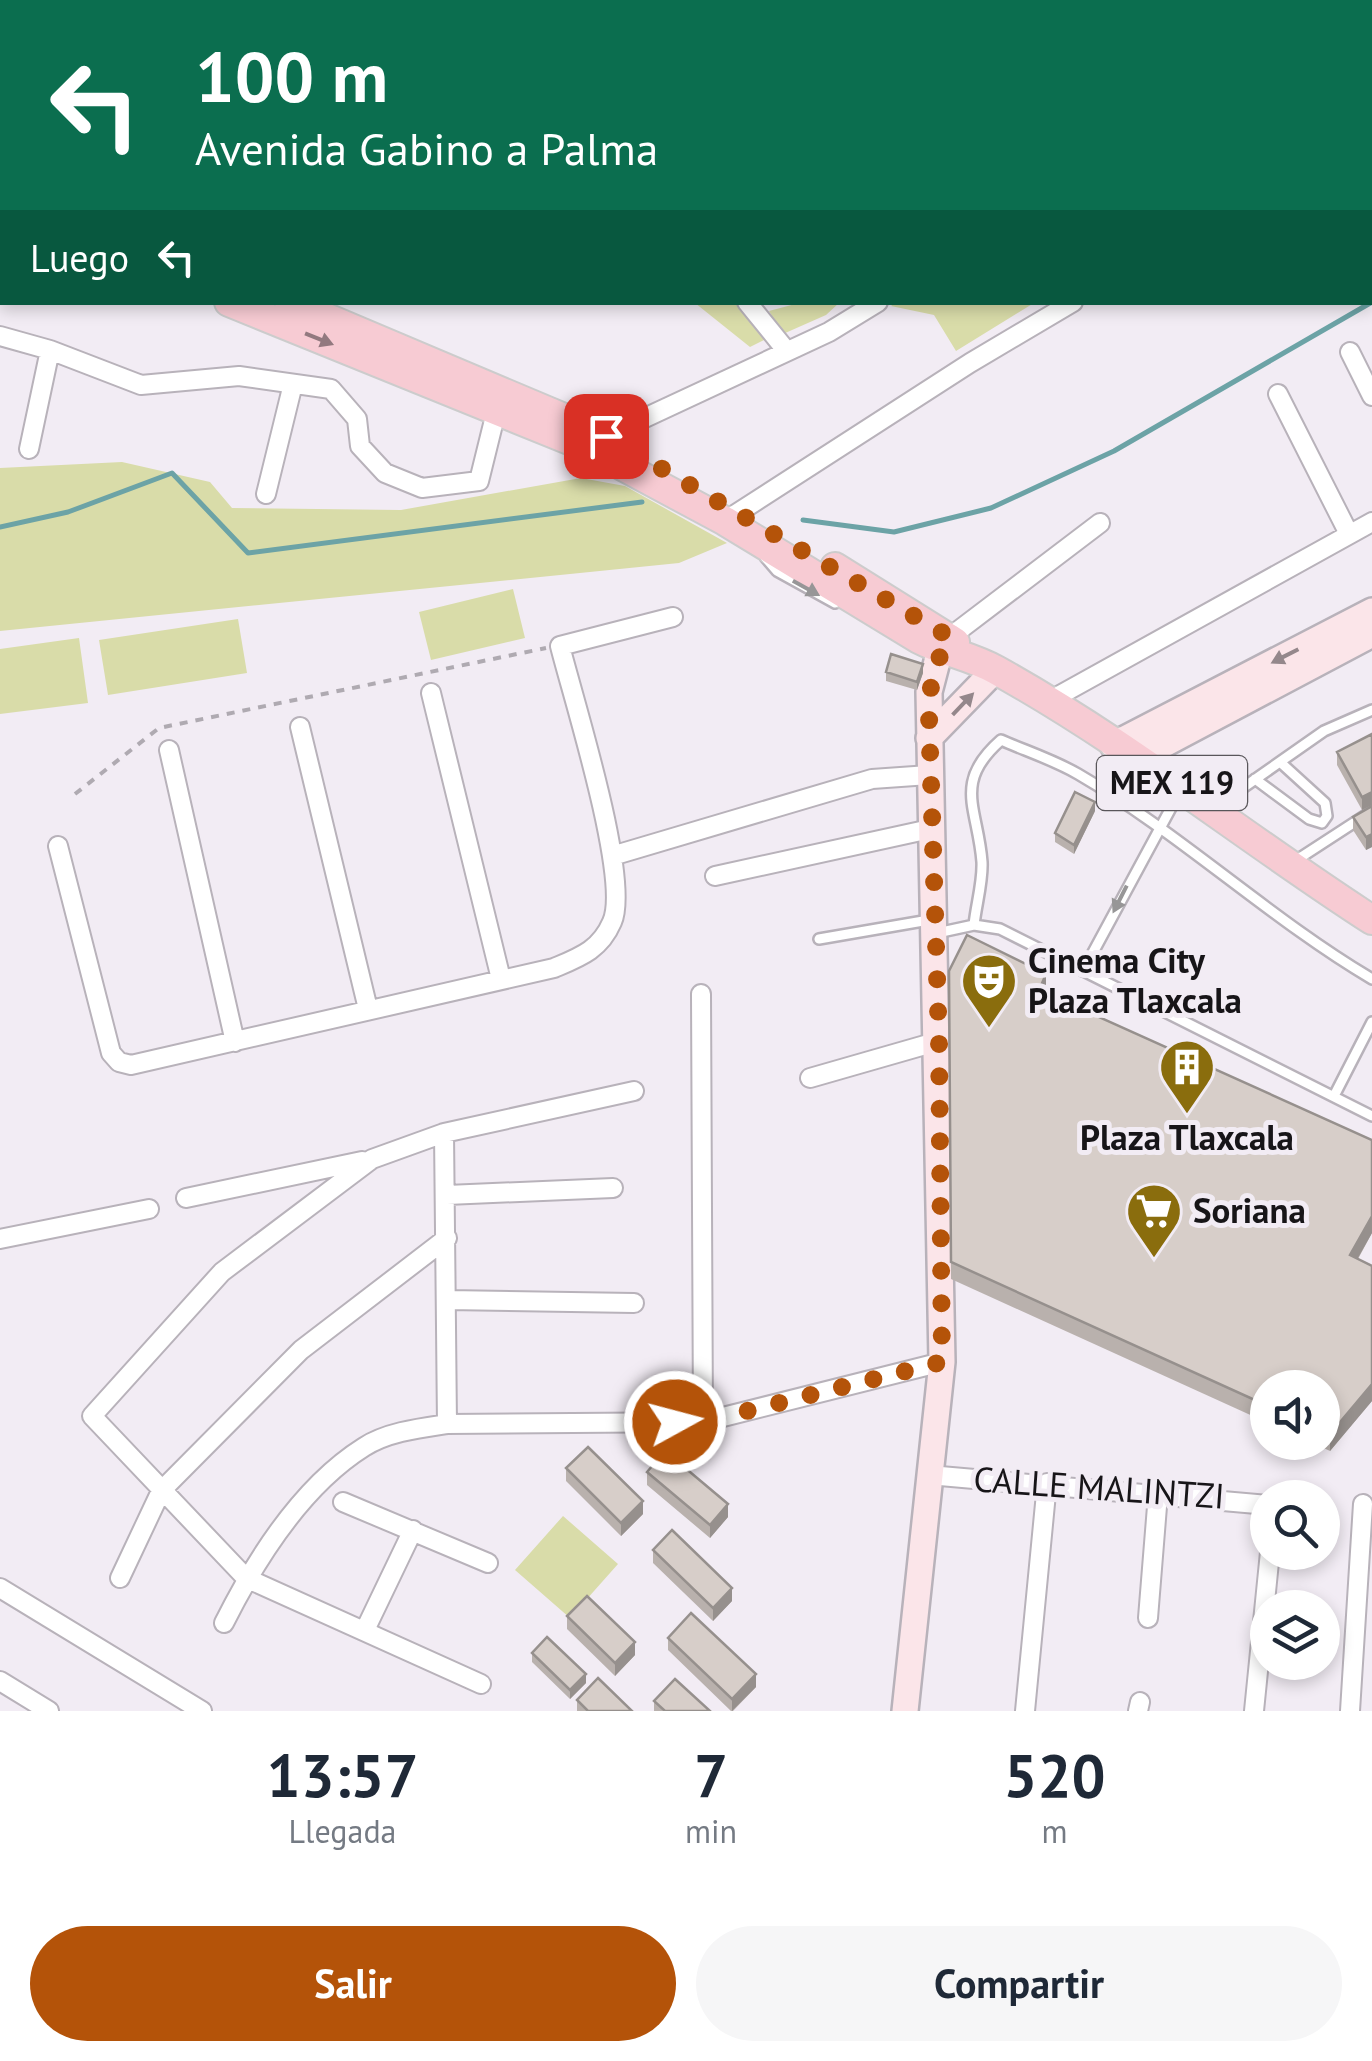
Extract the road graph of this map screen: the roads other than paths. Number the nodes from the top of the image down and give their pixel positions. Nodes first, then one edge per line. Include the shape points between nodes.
1 (237, 305) edge
2 (295, 305) edge
3 (749, 305) edge
4 (873, 305) edge
5 (1068, 305) edge
6 (0, 336) edge
7 (785, 349) junction
8 (50, 350) junction
9 (1350, 352) dead end
10 (293, 384) junction
11 (1278, 394) dead end
12 (1372, 396) edge
13 (499, 401) junction
14 (598, 442) junction
15 (29, 449) dead end
16 (266, 494) dead end
17 (735, 521) junction
18 (1372, 522) edge
19 (1100, 523) dead end
20 (1349, 534) junction
21 (1372, 611) edge
22 (673, 617) dead end
23 (1372, 634) edge
24 (952, 647) junction
25 (995, 670) junction
26 (431, 693) dead end
27 (1049, 701) junction
28 (1372, 710) edge
29 (300, 728) dead end
30 (929, 738) junction
31 (169, 750) dead end
32 (1125, 752) junction
33 (1280, 762) junction
34 (930, 775) junction
35 (1255, 779) junction
36 (1181, 790) junction
37 (1211, 810) junction
38 (1372, 812) edge
39 (1157, 828) junction
40 (930, 829) junction
41 (58, 846) dead end
42 (612, 856) junction
43 (1290, 864) junction
44 (715, 876) dead end
45 (1370, 916) edge
46 (937, 926) junction
47 (974, 926) junction
48 (818, 938) dead end
49 (1083, 971) junction
50 (501, 979) junction
51 (1372, 979) edge
52 (701, 994) dead end
53 (368, 1009) junction
54 (1372, 1022) edge
55 (939, 1041) junction
56 (235, 1042) junction
57 (810, 1078) dead end
58 (634, 1090) dead end
59 (1334, 1096) junction
60 (1372, 1116) edge
61 (444, 1133) junction
62 (372, 1159) junction
63 (613, 1188) dead end
64 (447, 1195) junction
65 (186, 1198) dead end
66 (149, 1209) dead end
67 (448, 1238) junction
68 (0, 1240) edge
69 (448, 1300) junction
70 (634, 1303) dead end
71 (942, 1362) junction
72 (703, 1422) junction
73 (447, 1424) junction
74 (929, 1475) junction
75 (1048, 1483) junction
76 (161, 1490) junction
77 (1158, 1494) junction
78 (343, 1502) dead end
79 (1250, 1502) edge
80 (1363, 1504) dead end
81 (413, 1530) junction
82 (488, 1563) dead end
83 (1268, 1570) edge
84 (120, 1578) dead end
85 (246, 1578) junction
86 (1367, 1580) edge
87 (0, 1588) edge
88 (1148, 1618) dead end
89 (224, 1623) dead end
90 (365, 1630) junction
91 (0, 1681) edge
92 (482, 1684) dead end
93 (49, 1711) edge
94 (202, 1711) edge
95 (905, 1711) edge
96 (1025, 1711) edge
97 (1254, 1711) edge
98 (1350, 1711) edge

1 -> 13 main road, MEX 119
2 - 13 main road, MEX 119
3 - 7 street
4 - 7 street
5 - 17 street
6 - 8 street
7 - 14 street
8 - 10 street via 142,385 239,376
8 - 15 street
9 - 12 street
10 - 13 street via 331,390 357,419 360,446 372,460 422,488 479,481
10 - 16 street
11 - 20 street
13 - 14 main road, MEX 119
14 - 17 main road, MEX 119
17 - 24 main road, MEX 119
17 -> 24 main road, MEX 119 via 883,618
18 - 20 street
19 - 24 street
20 - 27 street
21 -> 32 street
22 - 42 street via 560,646
23 - 32 street
24 - 25 main road, MEX 119
24 - 30 street via 929,692
25 - 27 main road, MEX 119
30 -> 25 street
26 - 50 street
27 - 32 main road, MEX 119
28 - 33 lane via 1324,731
29 - 53 street
30 - 34 street
31 - 56 street
32 - 36 main road, MEX 119
33 - 35 lane
33 - 35 lane via 1325,803 1322,823
34 - 40 street
34 - 42 street via 872,779
35 - 37 lane
36 - 37 main road, MEX 119
36 - 39 lane
37 - 43 main road, MEX 119
38 - 43 lane
39 - 47 lane via 1074,772 1001,740 983,756 969,788 982,865
39 -> 49 lane
39 - 51 lane
40 - 44 street
40 - 46 street
41 - 56 street via 119,1062
42 - 50 street via 614,919 594,951
43 - 45 main road, MEX 119
46 - 47 lane
46 - 48 lane
46 - 55 street
47 - 49 lane via 1000,929
49 - 59 lane
50 - 53 street
52 - 72 street
53 - 56 street
54 - 59 lane
55 - 57 street
55 - 71 street
58 - 61 street
59 - 60 lane
61 - 62 street
61 - 64 street
62 - 65 street
62 - 76 street via 222,1272 92,1416
63 - 64 street
64 - 67 street
66 - 68 street
67 - 69 street
67 - 76 street via 301,1350
69 - 70 street
69 - 73 street
71 - 72 street
71 - 74 street
72 - 73 street
73 - 85 street via 366,1446 314,1488
74 - 75 street, CALLE MALINTZI
74 - 95 street
75 - 77 street, CALLE MALINTZI
75 - 96 street
76 - 84 street
76 - 85 street
77 - 79 street, CALLE MALINTZI
77 - 88 street
78 - 81 street
80 - 86 street
81 - 82 street
81 - 90 street
83 - 97 street
85 - 89 street
85 - 90 street
86 - 98 street
87 - 94 street
90 - 92 street
91 - 93 street

